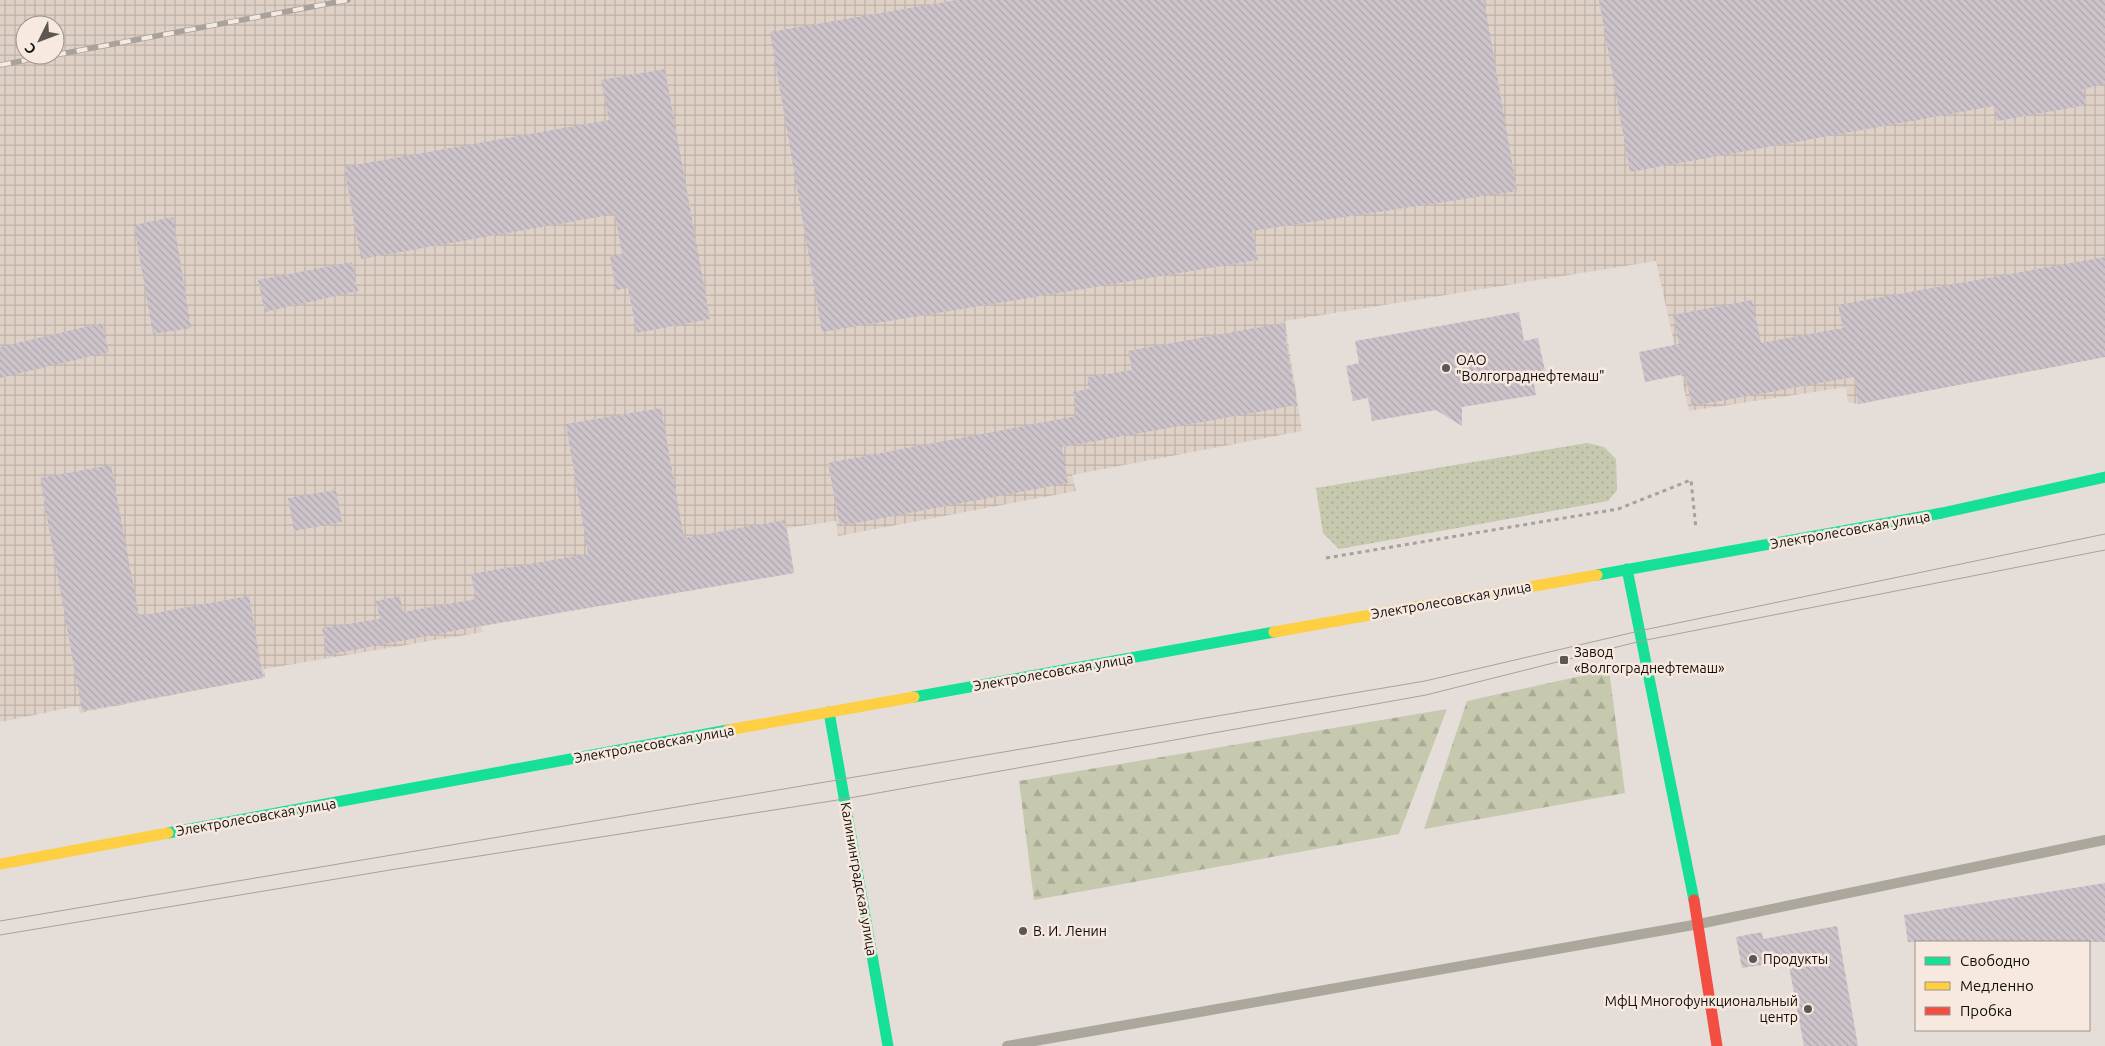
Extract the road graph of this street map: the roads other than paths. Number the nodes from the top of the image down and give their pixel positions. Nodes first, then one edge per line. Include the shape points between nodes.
1 (2105, 477) edge
2 (1627, 569) junction
3 (829, 712) junction
4 (2105, 840) edge
5 (0, 864) edge
6 (1699, 924) junction
7 (888, 1046) edge
8 (1007, 1046) edge
9 (1717, 1046) edge

1 - 2 main road, Электролесовская улица via 1942,514
2 - 3 main road, Электролесовская улица
2 - 6 main road
3 - 5 main road, Электролесовская улица
3 - 7 main road, Калининградская улица
4 - 6 lane
6 - 8 lane
6 - 9 main road

